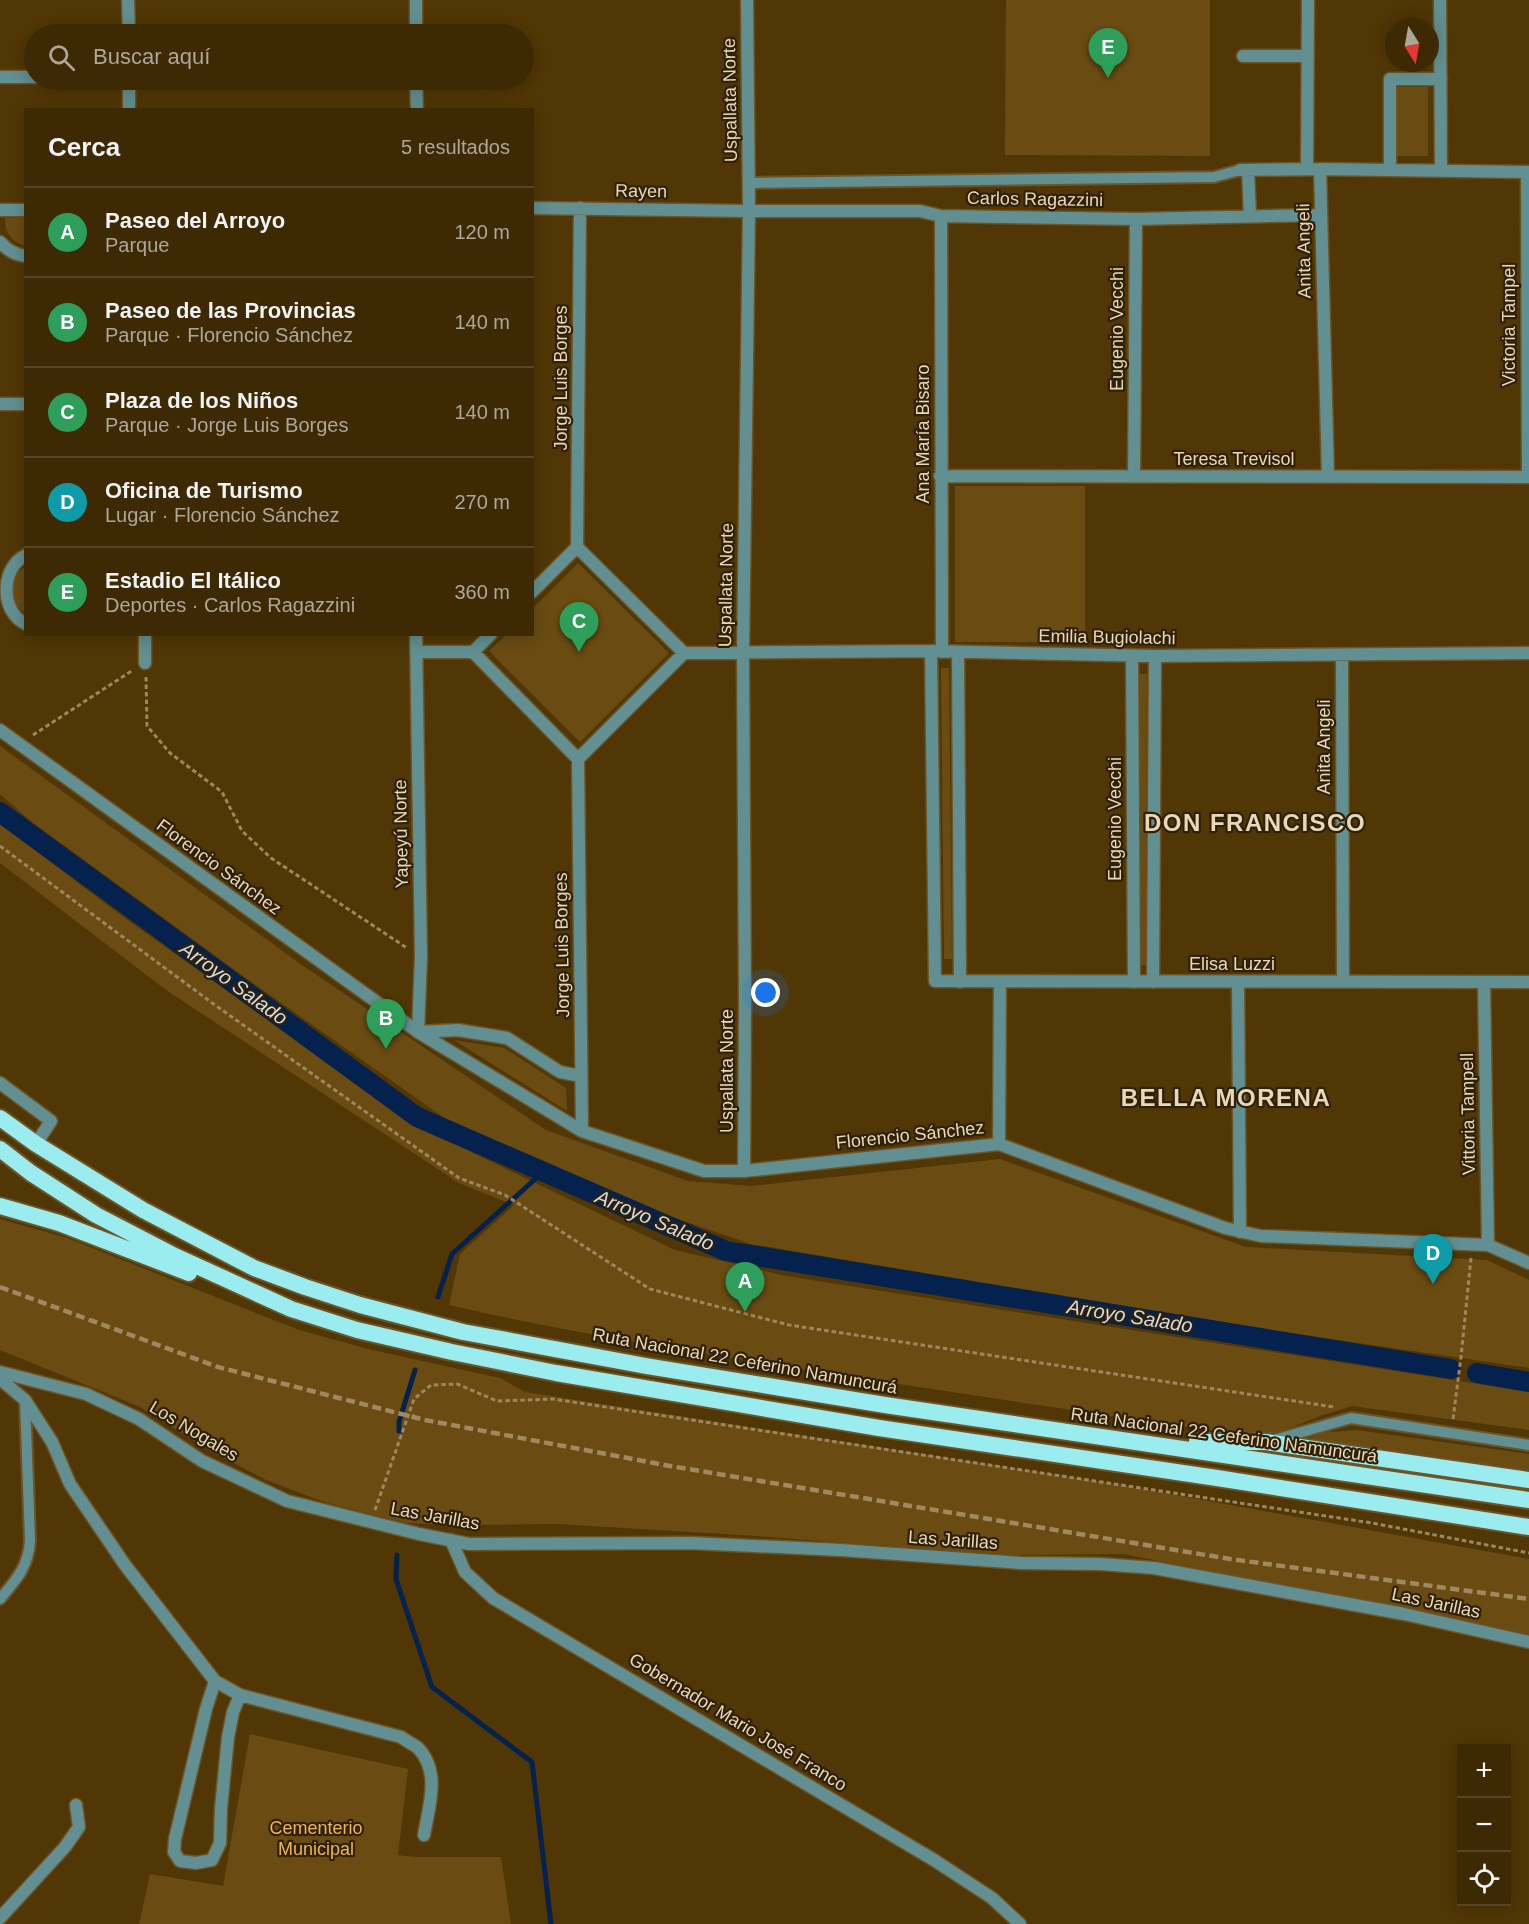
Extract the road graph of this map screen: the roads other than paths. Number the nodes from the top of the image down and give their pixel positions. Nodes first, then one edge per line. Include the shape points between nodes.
1 (128, 0) edge
2 (416, 0) edge
3 (747, 0) edge
4 (1308, 0) edge
5 (1440, 0) edge
6 (129, 24) edge
7 (416, 24) edge
8 (1243, 56) dead end
9 (1308, 56) junction
10 (0, 77) edge
11 (24, 77) edge
12 (1441, 79) junction
13 (129, 90) edge
14 (416, 90) edge
15 (129, 108) edge
16 (417, 108) edge
17 (1306, 168) junction
18 (1320, 169) junction
19 (1244, 170) junction
20 (1390, 170) junction
21 (1442, 171) junction
22 (1528, 172) edge
23 (749, 183) junction
24 (534, 208) edge
25 (580, 208) junction
26 (0, 210) edge
27 (24, 210) edge
28 (749, 211) junction
29 (1320, 214) junction
30 (941, 216) junction
31 (1250, 216) junction
32 (1136, 219) junction
33 (0, 242) edge
34 (24, 256) edge
35 (0, 404) edge
36 (24, 404) edge
37 (940, 476) junction
38 (1134, 477) junction
39 (1328, 477) junction
40 (1528, 477) edge
41 (578, 547) junction
42 (24, 556) edge
43 (534, 590) edge
44 (0, 591) edge
45 (24, 623) edge
46 (146, 636) edge
47 (416, 636) edge
48 (488, 636) edge
49 (416, 652) junction
50 (473, 652) junction
51 (937, 652) junction
52 (684, 653) junction
53 (743, 653) junction
54 (958, 653) junction
55 (1529, 653) edge
56 (1132, 656) junction
57 (1155, 656) junction
58 (1342, 656) junction
59 (145, 663) road end
60 (0, 730) edge
61 (578, 759) junction
62 (935, 981) joint
63 (1343, 981) junction
64 (960, 982) junction
65 (1000, 982) junction
66 (1134, 982) junction
67 (1153, 982) junction
68 (1238, 982) junction
69 (1484, 982) junction
70 (1529, 982) edge
71 (418, 1032) junction
72 (581, 1076) junction
73 (0, 1083) edge
74 (0, 1118) edge
75 (582, 1131) junction
76 (999, 1143) junction
77 (36, 1144) junction
78 (0, 1149) edge
79 (744, 1171) junction
80 (0, 1206) edge
81 (1240, 1232) junction
82 (1488, 1245) junction
83 (1529, 1263) edge
84 (291, 1309) junction
85 (0, 1372) edge
86 (0, 1379) edge
87 (25, 1400) junction
88 (1133, 1441) junction
89 (1266, 1442) junction
90 (1529, 1445) edge
91 (1529, 1480) edge
92 (1529, 1500) edge
93 (370, 1523) joint
94 (1529, 1527) edge
95 (451, 1540) junction
96 (0, 1599) edge
97 (1529, 1642) edge
98 (215, 1682) junction
99 (240, 1695) junction
100 (76, 1805) dead end
101 (424, 1835) dead end
102 (0, 1918) edge
103 (1020, 1924) edge

1 - 6 street
2 - 7 street
3 - 23 street, Uspallata Norte
4 - 9 street
5 - 12 street
8 - 9 street
9 - 17 street
10 - 11 street
12 - 20 street via 1390,79
12 - 21 street
13 - 15 street
14 - 16 street
17 - 18 street
17 - 19 street
18 - 20 street
18 - 29 street, Anita Angeli
19 - 23 lane via 1214,177
19 - 31 street
20 - 21 street
21 - 22 street
22 - 40 street, Victoria Tampel
23 - 28 street, Uspallata Norte
24 - 25 street, Rayen
25 - 28 street, Rayen
25 - 41 street, Jorge Luis Borges
26 - 27 street
28 - 30 street, Carlos Ragazzini via 920,211
28 - 53 street, Uspallata Norte
29 - 31 street, Carlos Ragazzini
29 - 39 street, Anita Angeli
30 - 32 street, Carlos Ragazzini
30 - 37 street, Ana María Bisaro
31 - 32 street, Carlos Ragazzini
32 - 38 street, Eugenio Vecchi
33 - 34 street
35 - 36 street
37 - 38 street, Teresa Trevisol
37 - 51 street, Ana María Bisaro
38 - 39 street, Teresa Trevisol
39 - 40 street, Teresa Trevisol
41 - 43 street
41 - 52 street
42 - 44 street via 6,571
44 - 45 street via 4,606
46 - 59 street
47 - 49 street, Yapeyú Norte
48 - 50 street
49 - 50 street
49 - 71 street, Yapeyú Norte via 421,957
50 - 61 street
51 - 53 street, Emilia Bugiolachi
51 - 54 street, Emilia Bugiolachi
51 - 62 street, Ana María Bisaro
52 - 53 street, Emilia Bugiolachi
52 - 61 street
53 - 79 street, Uspallata Norte
54 - 56 street, Emilia Bugiolachi
54 - 64 street
55 - 58 street, Emilia Bugiolachi
56 - 57 street, Emilia Bugiolachi
56 - 66 street, Eugenio Vecchi
57 - 58 street, Emilia Bugiolachi
57 - 67 street
58 - 63 street, Anita Angeli
60 - 71 street, Florencio Sánchez
61 - 72 street, Jorge Luis Borges
62 - 64 street, Elisa Luzzi
63 - 68 street, Elisa Luzzi
63 - 69 street, Elisa Luzzi
64 - 65 street, Elisa Luzzi
65 - 66 street, Elisa Luzzi
65 - 76 street
66 - 67 street, Elisa Luzzi
67 - 68 street, Elisa Luzzi
68 - 81 street
69 - 70 street, Elisa Luzzi
69 - 82 street, Vittoria Tampell
71 - 72 street via 458,1030 507,1038 560,1072
71 - 75 street, Florencio Sánchez
72 - 75 street, Jorge Luis Borges
73 - 77 street via 51,1121
74 - 77 highway, Ruta Nacional 22 Ceferino Namuncurá
75 - 79 street, Florencio Sánchez via 704,1171
76 - 79 street, Florencio Sánchez
76 - 81 street, Florencio Sánchez
77 - 88 highway, Ruta Nacional 22 Ceferino Namuncurá via 143,1210 254,1268 360,1305 463,1332 646,1366
78 - 84 highway via 96,1215
80 - 84 highway via 59,1223
81 - 82 street, Florencio Sánchez
82 - 83 street, Florencio Sánchez
84 - 94 highway via 357,1330 568,1375 879,1428
85 - 93 street, Los Nogales via 86,1394 139,1419 202,1461 287,1501
86 - 87 street
87 - 96 lane via 29,1556 19,1577
87 - 98 street via 52,1442 70,1484 125,1565
88 - 89 highway
88 - 92 highway, Ruta Nacional 22 Ceferino Namuncurá
89 - 90 lane via 1351,1418
89 - 91 highway
93 - 95 street, Las Jarillas
95 - 97 street, Las Jarillas via 469,1544 691,1542 1154,1568 1404,1614
95 - 103 street, Gobernador Mario José Franco via 465,1572 493,1598 934,1860 992,1898
98 - 99 street
98 - 99 street via 176,1839 174,1852 180,1861 212,1860 220,1843 228,1737
99 - 101 street via 401,1737 417,1748 431,1768 432,1793
100 - 102 street via 79,1827

